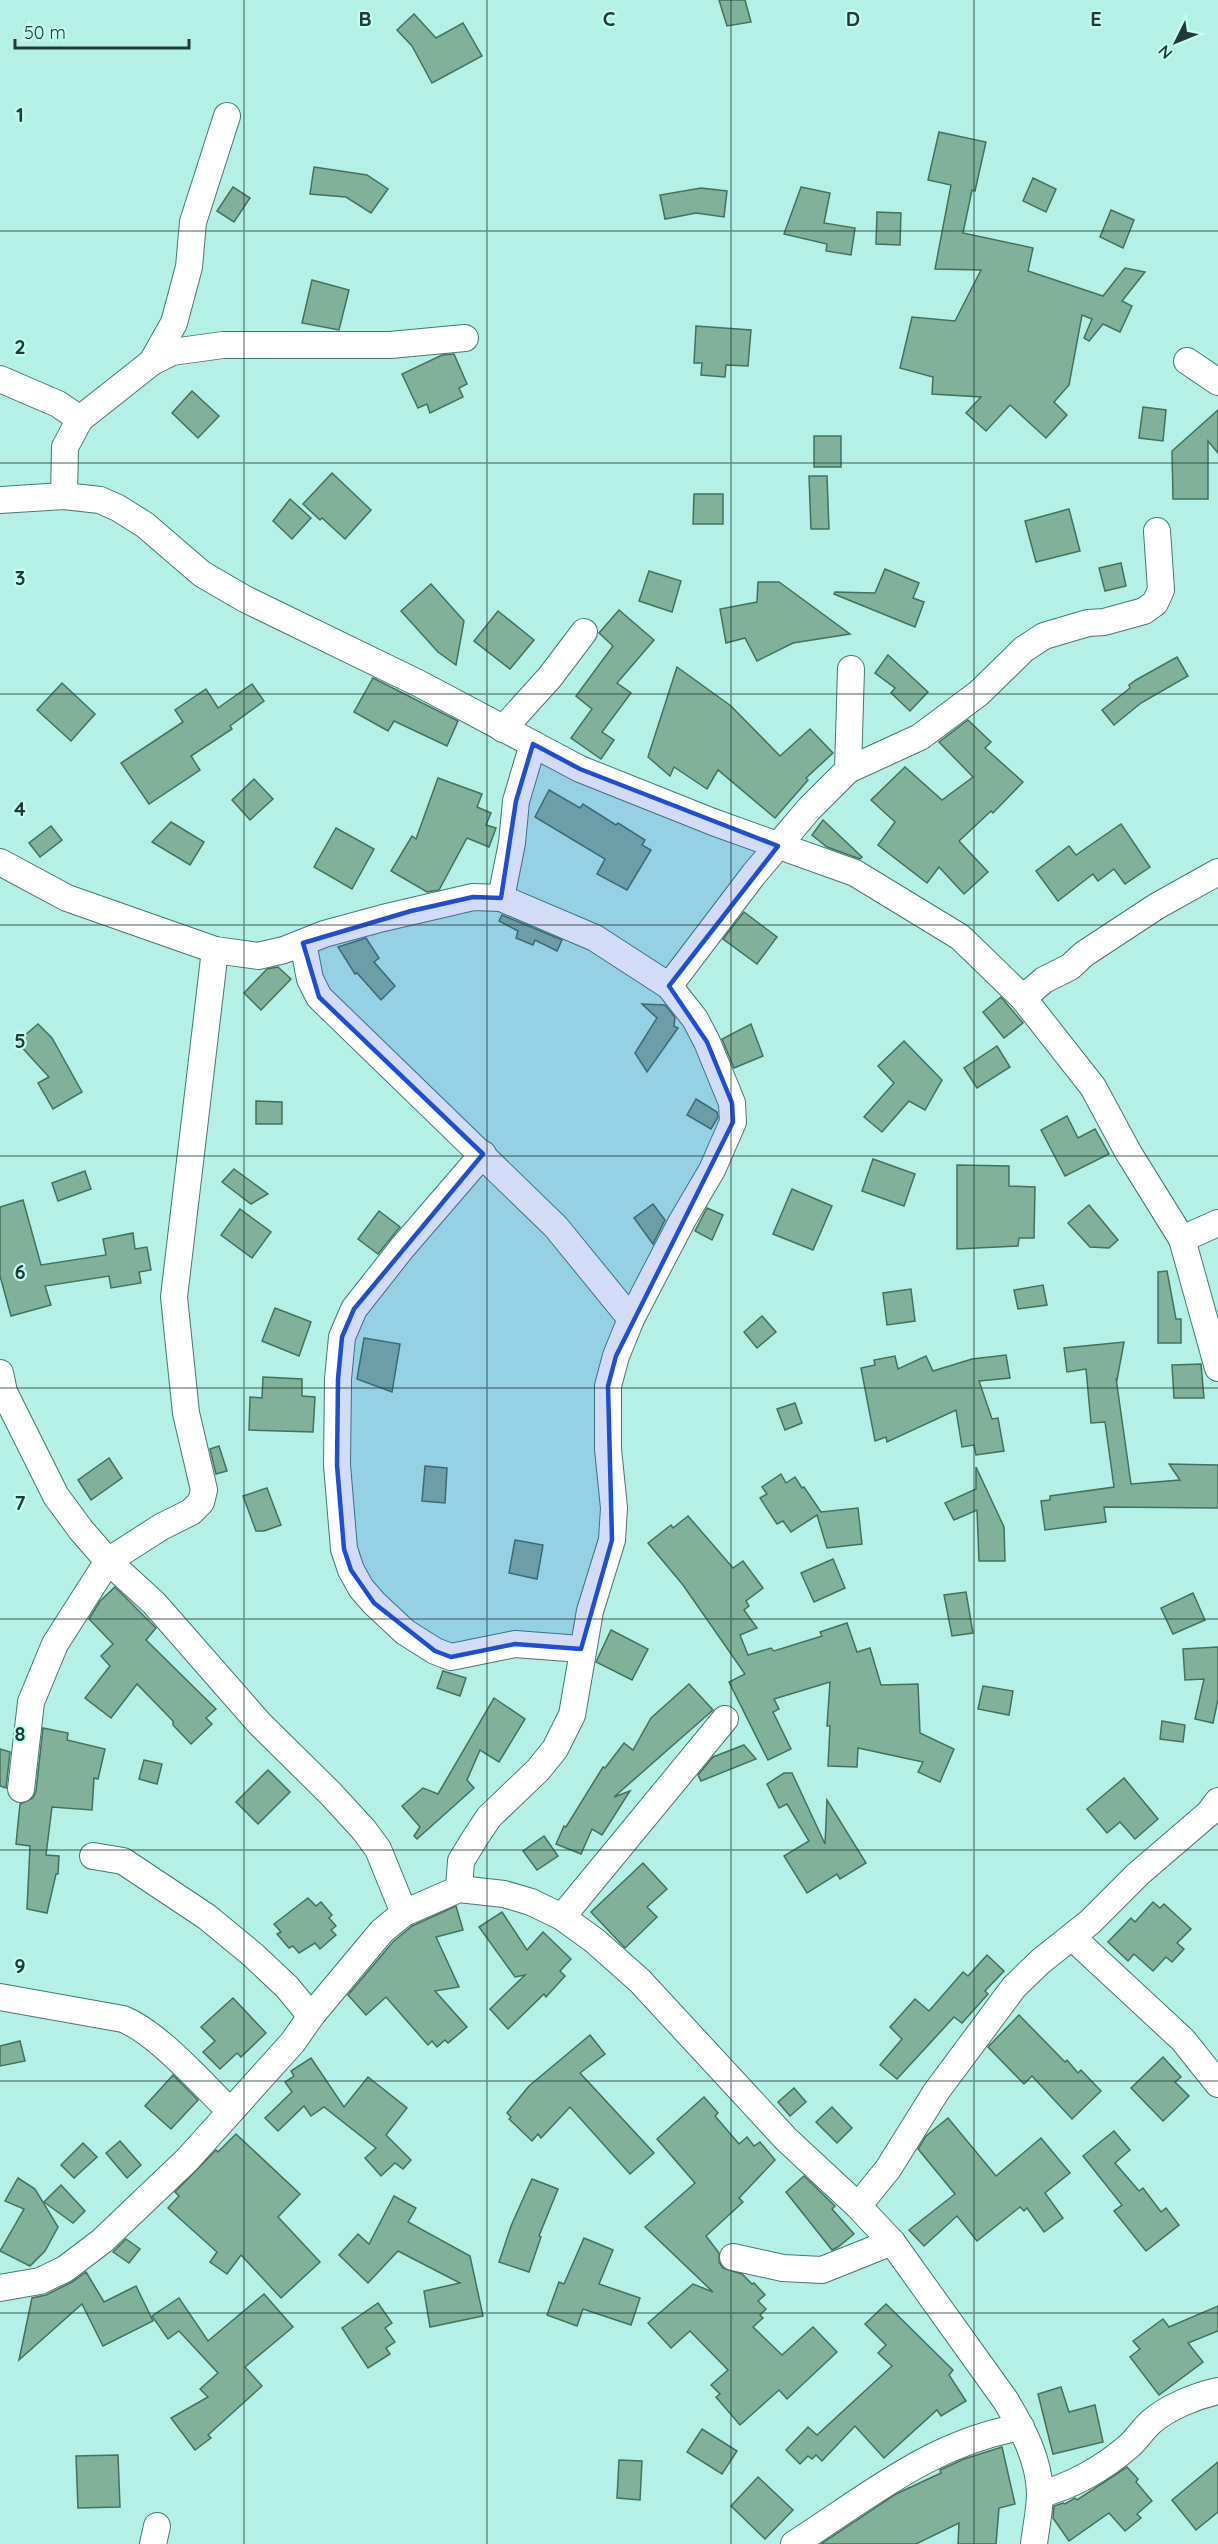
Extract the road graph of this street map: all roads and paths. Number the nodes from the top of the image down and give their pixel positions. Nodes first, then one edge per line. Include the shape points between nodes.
1 (227, 116) dead end
2 (465, 338) dead end
3 (152, 362) junction
4 (1187, 362) dead end
5 (0, 379) edge
6 (1218, 382) edge
7 (80, 419) junction
8 (64, 496) junction
9 (0, 500) edge
10 (1157, 531) dead end
11 (585, 632) dead end
12 (851, 669) dead end
13 (503, 729) junction
14 (533, 744) junction
15 (848, 770) junction
16 (778, 846) junction
17 (0, 862) edge
18 (1218, 872) edge
19 (501, 897) junction
20 (303, 943) junction
21 (215, 950) junction
22 (669, 986) junction
23 (1023, 998) junction
24 (483, 1154) junction
25 (1218, 1223) edge
26 (1182, 1239) junction
27 (631, 1319) junction
28 (1218, 1368) edge
29 (0, 1373) edge
30 (108, 1561) junction
31 (581, 1649) junction
32 (726, 1719) dead end
33 (21, 1789) dead end
34 (1218, 1802) edge
35 (93, 1856) dead end
36 (459, 1889) junction
37 (404, 1913) junction
38 (562, 1917) junction
39 (1072, 1936) junction
40 (0, 1997) edge
41 (311, 2016) junction
42 (1218, 2084) edge
43 (230, 2111) junction
44 (858, 2206) junction
45 (892, 2242) junction
46 (733, 2257) dead end
47 (0, 2288) edge
48 (1216, 2394) edge
49 (1021, 2427) junction
50 (1040, 2494) junction
51 (794, 2544) edge
52 (1034, 2544) edge

1 - 3 street via 193,222 189,267 174,323
2 - 3 street via 390,345 223,345 172,352
3 - 7 street
4 - 6 street
5 - 7 street via 58,404
7 - 8 street via 65,447
8 - 9 street
8 - 13 street via 100,500 118,508 222,586
10 - 15 street via 1161,590 1155,603 1144,611 1044,636 1024,649 979,693 920,737
11 - 13 street
12 - 15 street
13 - 14 street
14 - 16 street via 580,769
14 - 19 street via 516,801
15 - 16 street
16 - 22 street
16 - 23 street via 855,873 923,912 960,937
17 - 21 street via 67,898
18 - 23 street via 1157,906
19 - 20 street via 474,897 411,911
19 - 22 street via 595,938
20 - 21 street via 258,956
20 - 24 street via 310,979 319,997
21 - 30 street via 174,1298 186,1413 204,1490 201,1503 191,1512
22 - 27 street via 707,1042 732,1103 733,1122 712,1170
23 - 26 street via 1093,1088
24 - 27 street via 556,1227
24 - 31 street via 354,1309 342,1337 337,1465 344,1549 361,1588 374,1603 405,1632 435,1651 451,1657 515,1644
25 - 26 street
26 - 28 street
27 - 31 street via 609,1386 612,1540
29 - 30 street via 4,1392 56,1496
30 - 33 street via 39,1676 31,1702
30 - 37 street via 154,1603 259,1723 364,1830 378,1849
31 - 36 street via 572,1715 555,1749 489,1817 461,1861
32 - 38 street
34 - 39 street
35 - 41 street via 123,1861 207,1917 287,1987
36 - 37 street
36 - 38 street via 504,1894
37 - 41 street via 382,1931
38 - 44 street via 640,1981 786,2139
39 - 42 street via 1183,2040
39 - 44 street via 1014,1987 990,2016 888,2169
40 - 43 street via 134,2024
41 - 43 street via 293,2042
43 - 47 street via 157,2190 102,2241 40,2281
44 - 45 street
45 - 46 street via 822,2270 783,2268
45 - 49 street
48 - 50 street via 1182,2403 1151,2421 1130,2446 1079,2479 1059,2490
49 - 50 street via 1036,2461
49 - 51 street via 953,2446 915,2465
50 - 52 street

